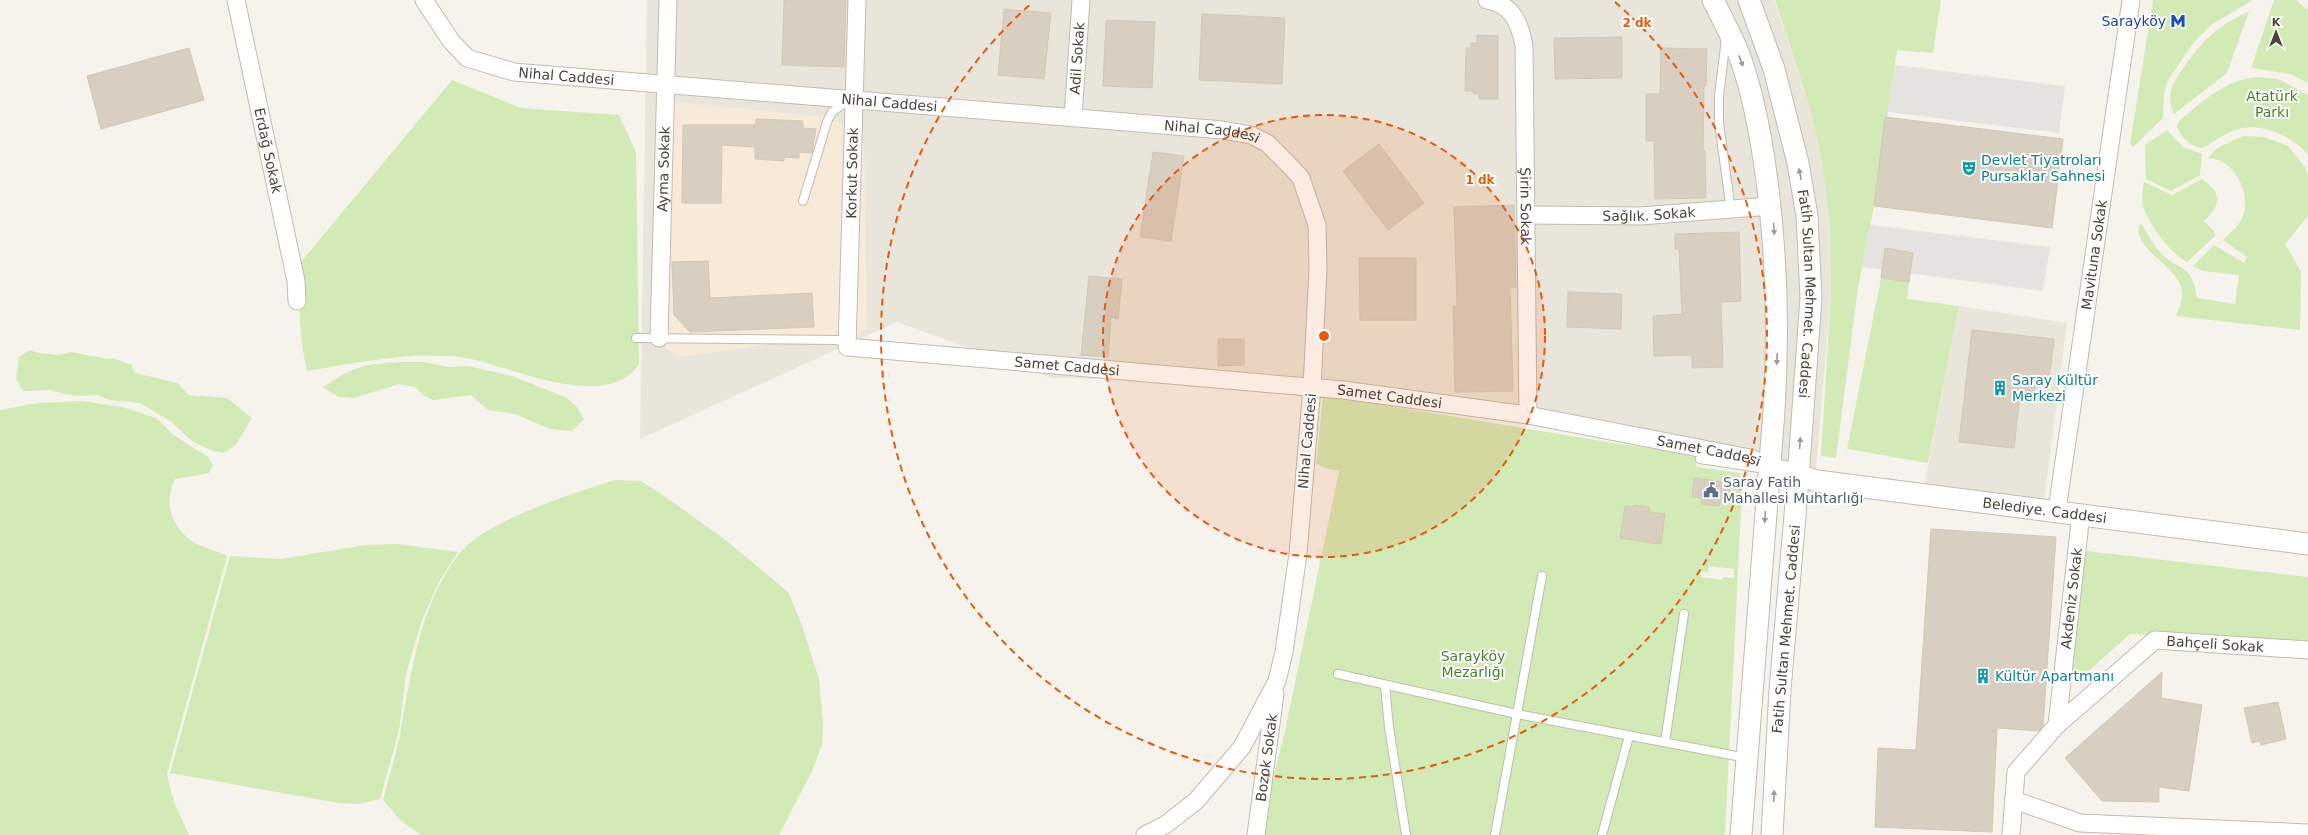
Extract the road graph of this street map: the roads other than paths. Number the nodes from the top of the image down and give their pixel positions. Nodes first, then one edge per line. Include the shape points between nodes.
1 (236, 0) edge
2 (424, 0) edge
3 (668, 0) edge
4 (857, 0) edge
5 (1081, 0) edge
6 (1713, 0) edge
7 (1749, 0) edge
8 (2131, 0) edge
9 (1494, 2) edge
10 (1727, 29) junction
11 (667, 84) junction
12 (853, 98) junction
13 (1073, 117) junction
14 (803, 201) dead end
15 (1771, 206) junction
16 (1731, 211) junction
17 (1527, 215) junction
18 (297, 301) dead end
19 (636, 338) dead end
20 (659, 338) junction
21 (844, 343) junction
22 (1312, 387) junction
23 (1528, 415) junction
24 (1700, 459) dead end
25 (1779, 470) junction
26 (2057, 510) junction
27 (2081, 514) junction
28 (2308, 544) edge
29 (1542, 576) dead end
30 (1684, 614) dead end
31 (2308, 650) edge
32 (1338, 674) dead end
33 (1277, 681) junction
34 (1385, 686) junction
35 (1517, 714) junction
36 (2057, 725) junction
37 (1629, 736) junction
38 (1665, 742) junction
39 (1747, 758) junction
40 (2014, 800) junction
41 (2308, 834) edge
42 (1145, 835) edge
43 (1256, 835) edge
44 (1406, 835) edge
45 (1495, 835) edge
46 (1602, 835) edge
47 (1741, 835) edge
48 (1772, 835) edge
49 (2011, 835) edge

1 - 18 street, Erdağ Sokak via 296,281
2 - 11 street, Nihal Caddesi via 451,41 467,58 514,72
3 - 11 street, Ayma Sokak
4 - 12 street, Korkut Sokak
5 - 13 street, Adil Sokak
6 - 10 street, Fatih Sultan Mehmet. Caddesi
25 -> 7 street, Fatih Sultan Mehmet. Caddesi via 1810,298 1807,216 1787,117 1774,69
8 - 26 street, Mavituna Sokak
9 - 17 street, Şirin Sokak via 1514,14 1524,46
10 -> 15 street, Fatih Sultan Mehmet. Caddesi via 1748,82
10 - 16 lane via 1719,96 1719,123
11 - 12 street, Nihal Caddesi
11 - 20 street, Ayma Sokak
12 - 13 street, Nihal Caddesi
12 - 14 lane via 839,106 827,122
12 - 21 street, Korkut Sokak
13 - 22 street, Nihal Caddesi via 1223,130 1250,136 1267,143 1301,178 1317,225 1318,270
15 - 16 street, Sağlık. Sokak
15 -> 25 street, Fatih Sultan Mehmet. Caddesi via 1776,264
16 - 17 street, Sağlık. Sokak via 1640,216
17 - 23 street, Şirin Sokak
19 - 20 lane
20 - 21 lane
21 - 22 street, Samet Caddesi
22 - 23 street, Samet Caddesi
22 - 33 street, Nihal Caddesi via 1298,554 1284,652
23 - 25 street, Samet Caddesi via 1750,458
24 - 25 lane
25 - 26 street, Belediye. Caddesi via 1817,481
25 -> 39 street, Fatih Sultan Mehmet. Caddesi
48 -> 25 street, Fatih Sultan Mehmet. Caddesi via 1780,690
26 - 27 street, Belediye. Caddesi
27 - 28 street, Belediye. Caddesi
27 - 36 street, Akdeniz Sokak
29 - 35 lane
30 - 38 lane
31 - 36 street, Bahçeli Sokak via 2154,640
32 - 34 lane
33 - 42 street, Nihal Caddesi via 1237,753 1196,801 1165,825
33 - 43 street, Bozok Sokak
34 - 35 lane
34 - 44 lane
35 - 37 lane
35 - 45 lane
36 - 40 street via 2016,772
37 - 38 lane
37 - 46 lane
38 - 39 lane
39 - 47 street, Fatih Sultan Mehmet. Caddesi
40 - 41 street via 2080,823
40 - 49 street

